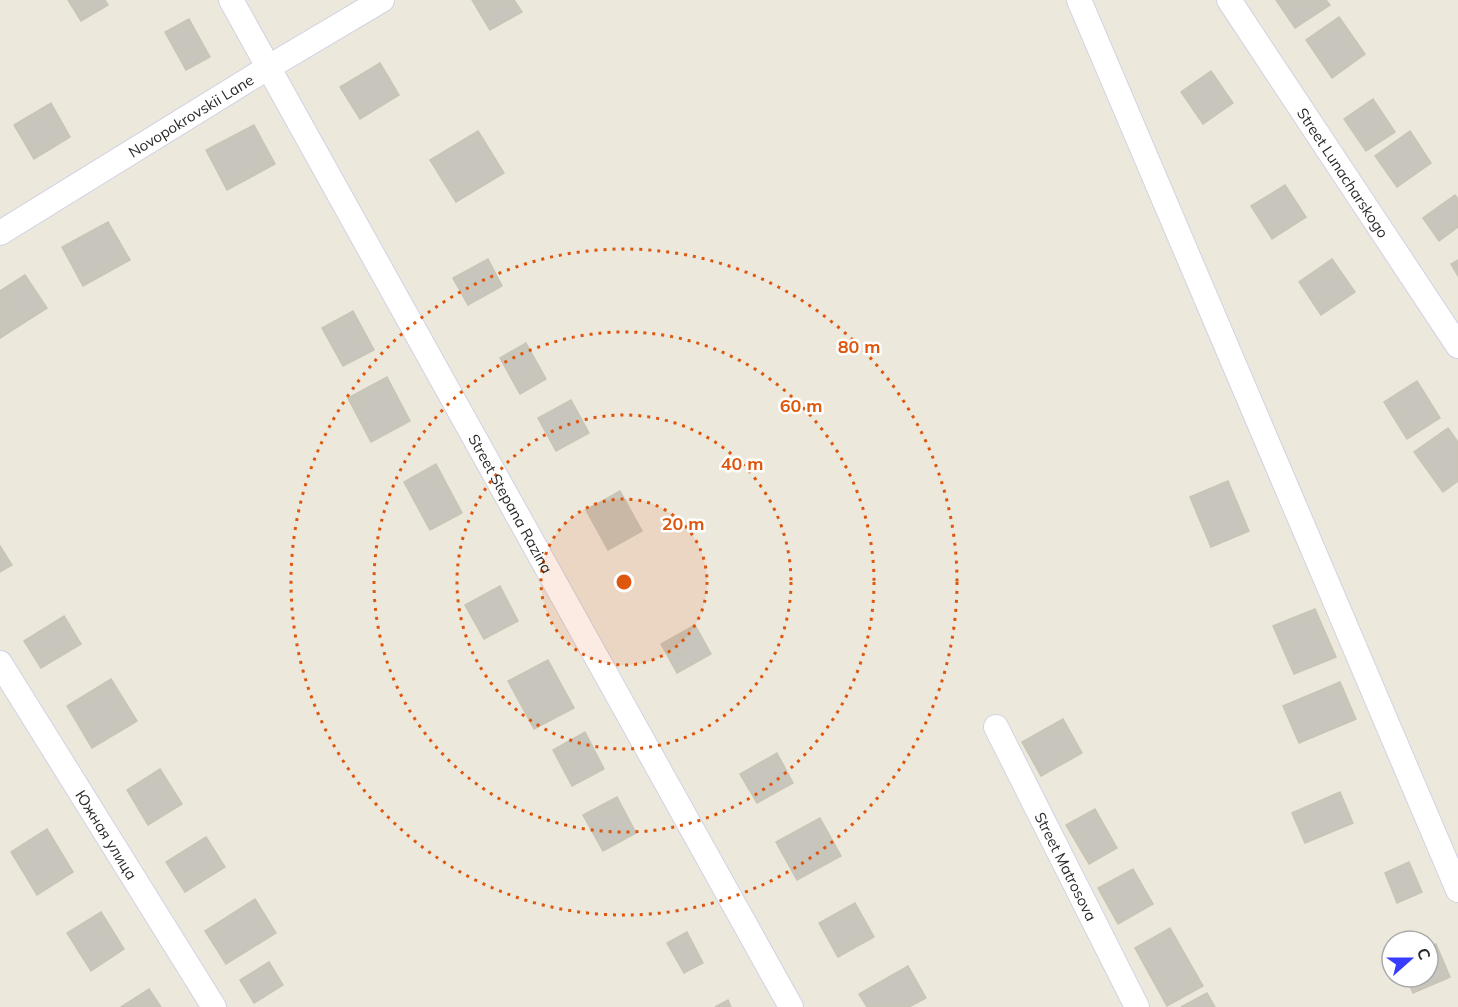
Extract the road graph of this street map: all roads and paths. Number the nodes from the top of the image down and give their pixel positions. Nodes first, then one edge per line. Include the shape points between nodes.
1 (231, 0) edge
2 (382, 0) edge
3 (1079, 0) edge
4 (1229, 0) edge
5 (269, 67) junction
6 (0, 233) edge
7 (1458, 346) edge
8 (0, 663) edge
9 (996, 727) dead end
10 (1458, 890) edge
11 (214, 1007) edge
12 (791, 1007) edge
13 (1137, 1007) edge

1 - 5 street, Street Stepana Razina
2 - 5 street, Novopokrovskii Lane
3 - 10 street
4 - 7 street, Street Lunacharskogo
5 - 6 street, Novopokrovskii Lane
5 - 12 street, Street Stepana Razina
8 - 11 street, Южная улица
9 - 13 street, Street Matrosova

